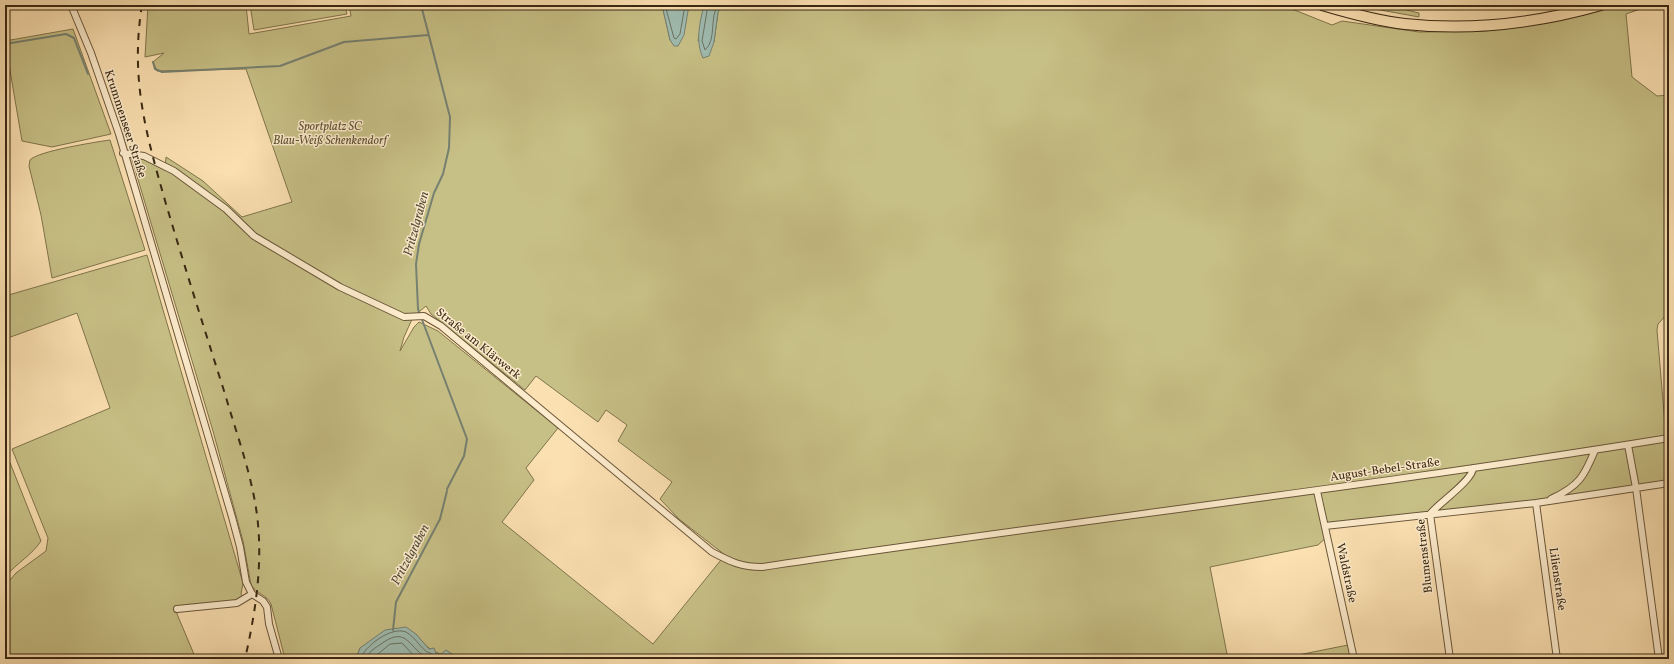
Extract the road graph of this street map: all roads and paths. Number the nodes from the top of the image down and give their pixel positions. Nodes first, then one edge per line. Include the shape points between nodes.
1 (71, 5) edge
2 (1322, 5) edge
3 (1601, 5) edge
4 (123, 153) junction
5 (1669, 438) edge
6 (1628, 445) junction
7 (1595, 450) junction
8 (1473, 468) junction
9 (1669, 483) edge
10 (1636, 488) junction
11 (1317, 491) junction
12 (1546, 501) junction
13 (1536, 503) junction
14 (1430, 514) junction
15 (1103, 518) joint
16 (1325, 526) junction
17 (252, 594) junction
18 (177, 609) dead end
19 (279, 659) edge
20 (1354, 659) edge
21 (1450, 659) edge
22 (1557, 659) edge
23 (1659, 659) edge

1 - 4 street, Krummenseer Straße via 91,53
2 - 3 main road via 1404,24 1456,27 1502,25
4 - 15 street, Straße am Klärwerk via 144,156 174,171 226,209 254,236 340,287 404,317 420,316 440,326 712,552 733,563 746,567 762,567
4 - 17 street, Krummenseer Straße via 232,517 246,582
5 - 6 street, August-Bebel-Straße
6 - 7 street, August-Bebel-Straße
6 - 10 street
7 - 8 street, August-Bebel-Straße
7 - 12 street via 1577,484
8 - 11 street, August-Bebel-Straße
8 - 14 street, Blumenstraße via 1467,480
9 - 10 street
10 - 12 street
10 - 23 street
11 - 15 street, August-Bebel-Straße
11 - 16 street, Waldstraße
12 - 13 street
13 - 14 street
13 - 22 street, Lilienstraße
14 - 16 street
14 - 21 street, Blumenstraße
16 - 20 street, Waldstraße
17 - 18 street via 237,603
17 - 19 street via 267,607

